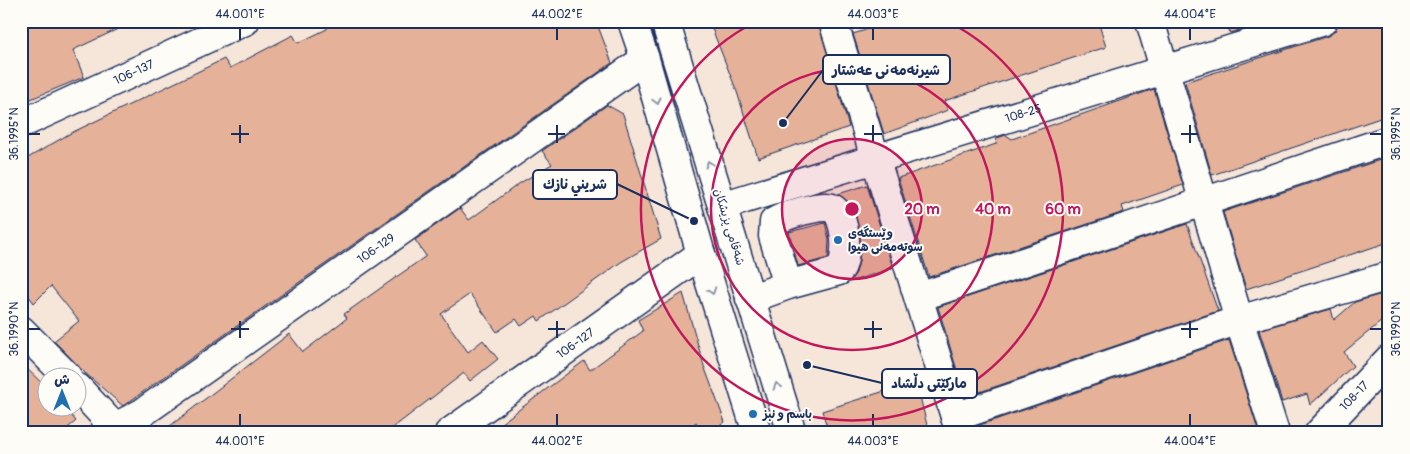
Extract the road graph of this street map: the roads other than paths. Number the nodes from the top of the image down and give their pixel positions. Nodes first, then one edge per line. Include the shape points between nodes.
1 (245, 21) edge
2 (632, 21) edge
3 (665, 21) edge
4 (1150, 21) edge
5 (1323, 21) edge
6 (838, 22) edge
7 (645, 59) junction
8 (1164, 70) junction
9 (21, 124) edge
10 (1389, 140) edge
11 (876, 160) junction
12 (1204, 202) junction
13 (722, 206) junction
14 (701, 254) junction
15 (1389, 276) edge
16 (788, 285) dead end
17 (919, 297) junction
18 (750, 299) junction
19 (1239, 320) junction
20 (21, 330) edge
21 (1389, 358) edge
22 (56, 366) edge
23 (88, 400) edge
24 (958, 425) edge
25 (114, 431) edge
26 (753, 431) edge
27 (449, 433) edge
28 (792, 433) edge
29 (1275, 433) edge
30 (1319, 433) edge

1 - 9 street, 106-137
2 - 7 street
13 -> 3 street, شەقامی پزیشکان
4 - 8 street
5 - 8 street, 108-25
6 - 11 street
7 -> 14 street
7 - 25 street, 106-129
8 - 11 street, 108-25
8 - 12 street
10 - 12 street
11 - 13 street, 108-25
11 - 17 street
12 - 17 street
12 - 19 street
13 - 18 street, شەقامی پزیشکان
14 -> 26 street
14 - 27 street, 106-127
15 - 19 street
16 - 18 street
17 - 24 street
28 -> 18 street, شەقامی پزیشکان
19 - 24 street
19 - 29 street
20 - 22 street
21 - 30 street, 108-17
23 - 25 street

